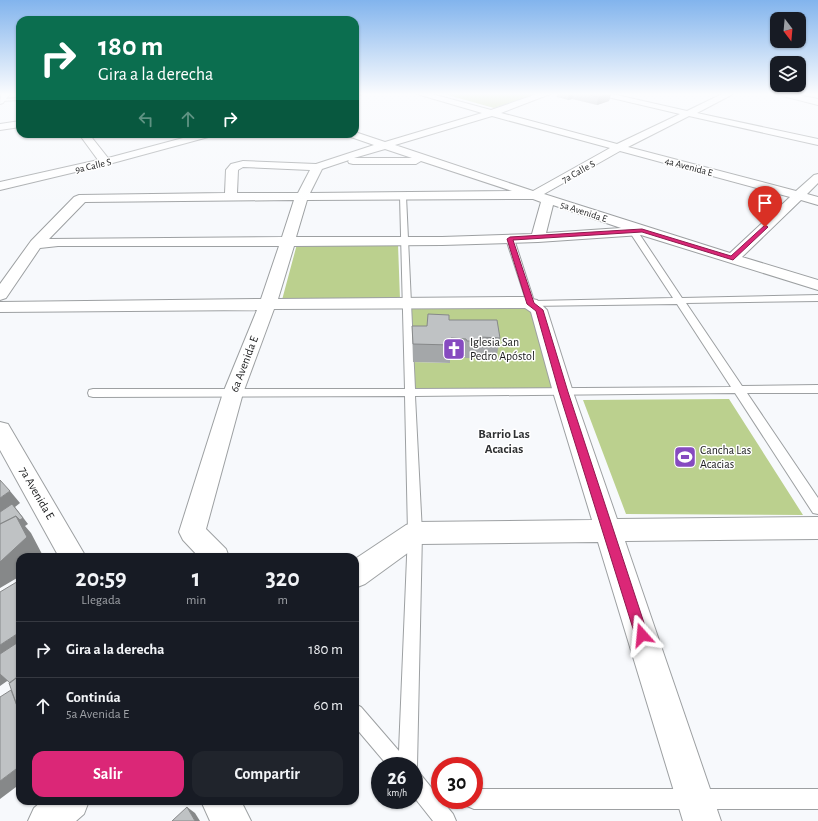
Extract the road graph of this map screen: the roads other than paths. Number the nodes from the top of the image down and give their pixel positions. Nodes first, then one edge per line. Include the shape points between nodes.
1 (427, 132) edge
2 (564, 132) edge
3 (650, 132) edge
4 (771, 132) edge
5 (359, 137) edge
6 (87, 138) edge
7 (194, 138) edge
8 (818, 142) edge
9 (384, 145) junction
10 (619, 147) junction
11 (432, 161) junction
12 (104, 162) junction
13 (323, 164) junction
14 (818, 177) edge
15 (0, 186) edge
16 (534, 195) junction
17 (231, 196) junction
18 (302, 196) junction
19 (403, 196) junction
20 (798, 196) junction
21 (548, 200) junction
22 (818, 201) edge
23 (638, 231) junction
24 (538, 238) junction
25 (510, 239) junction
26 (405, 241) junction
27 (288, 242) junction
28 (36, 244) junction
29 (733, 258) junction
30 (818, 286) edge
31 (0, 295) edge
32 (814, 298) edge
33 (681, 302) junction
34 (407, 303) junction
35 (268, 304) junction
36 (531, 304) junction
37 (818, 306) edge
38 (0, 307) edge
39 (818, 389) edge
40 (740, 390) junction
41 (410, 392) junction
42 (563, 392) junction
43 (93, 393) dead end
44 (233, 393) junction
45 (2, 440) edge
46 (818, 509) edge
47 (818, 528) edge
48 (608, 530) junction
49 (415, 533) junction
50 (68, 553) edge
51 (212, 553) edge
52 (359, 572) edge
53 (359, 719) edge
54 (392, 757) edge
55 (408, 757) edge
56 (423, 790) edge
57 (431, 796) edge
58 (483, 798) edge
59 (818, 799) edge
60 (66, 805) edge
61 (222, 805) edge
62 (439, 809) edge
63 (698, 810) edge
64 (47, 821) edge
65 (232, 821) edge
66 (446, 821) edge

1 - 9 street
2 - 10 street, 4a Avenida E
3 - 10 street, 7a Calle S
4 - 8 street
5 - 9 street, 5a Avenida E
6 - 12 street
7 - 12 street, 9a Calle S
9 - 11 street, 5a Avenida E
9 - 13 street
10 - 16 street, 7a Calle S
10 - 20 street, 4a Avenida E
11 - 13 street
11 - 16 street, 5a Avenida E
12 - 15 street, 9a Calle S
13 - 17 street via 235,166 232,170
13 - 18 street, 6a Avenida E
14 - 20 street
16 - 19 street
16 - 21 street, 5a Avenida E
17 - 18 street
17 - 28 street via 89,197 78,200
18 - 19 street
18 - 27 street, 6a Avenida E
19 - 26 lane
20 - 22 street, 4a Avenida E
20 - 29 street
21 - 23 street, 5a Avenida E
21 - 24 street
23 - 24 street
23 - 29 street, 5a Avenida E
23 - 33 lane
24 - 25 street
25 - 26 street
25 - 36 lane
26 - 27 street
26 - 34 lane
27 - 28 street
27 - 35 street, 6a Avenida E
28 - 31 street
29 - 30 street, 5a Avenida E
32 - 33 lane
32 - 37 lane
33 - 36 lane
33 - 40 lane
34 - 35 street
34 - 36 street
34 - 41 lane
35 - 38 street
35 - 44 street, 6a Avenida E
36 - 42 street via 539,310
39 - 40 lane
40 - 42 lane
40 - 46 lane
41 - 42 lane
41 - 44 lane
41 - 49 lane
42 - 48 street
43 - 44 lane
44 - 51 street, 6a Avenida E via 192,532
45 - 50 street, 7a Avenida E
47 - 48 street
48 - 49 street
48 - 63 street
49 - 52 street
49 - 55 lane
53 - 54 lane
56 - 57 lane
58 - 63 lane
59 - 63 lane
60 - 64 street
61 - 65 street
62 - 66 lane

